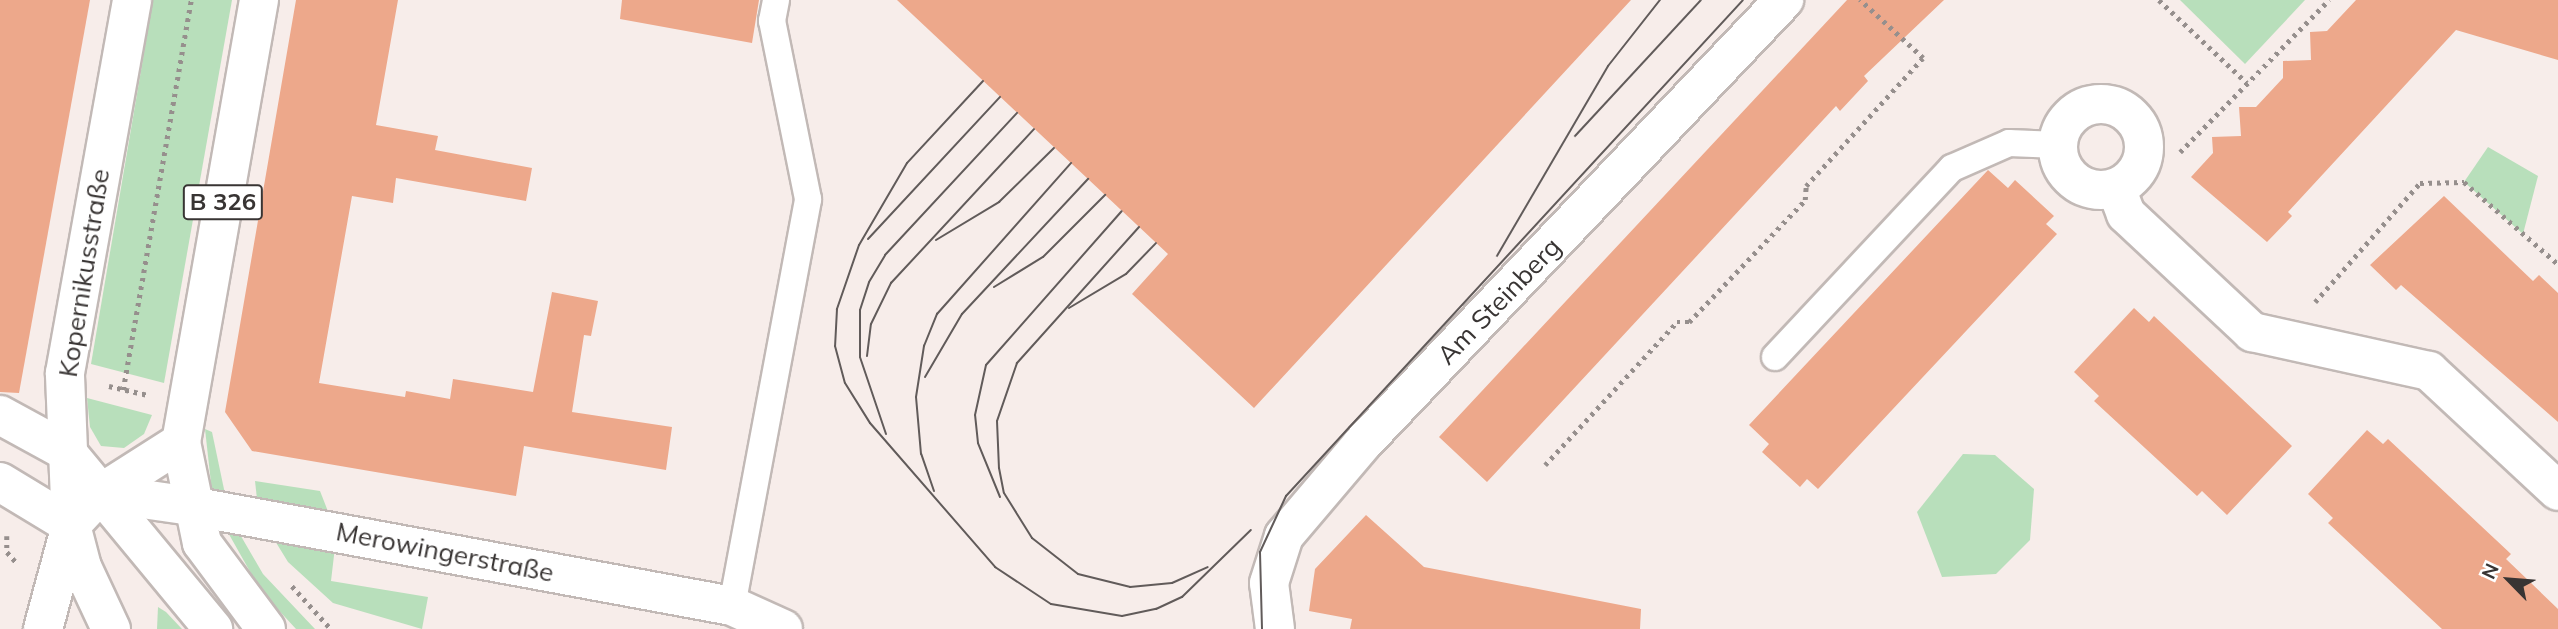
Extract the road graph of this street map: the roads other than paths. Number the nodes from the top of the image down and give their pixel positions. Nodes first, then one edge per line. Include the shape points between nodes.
1 (132, 0) edge
2 (259, 0) edge
3 (776, 0) edge
4 (1784, 0) edge
5 (2058, 145) junction
6 (2116, 188) junction
7 (1775, 357) dead end
8 (0, 415) edge
9 (181, 442) junction
10 (66, 451) junction
11 (0, 482) edge
12 (2558, 491) edge
13 (101, 493) junction
14 (191, 506) junction
15 (71, 525) junction
16 (732, 606) junction
17 (43, 629) edge
18 (111, 629) edge
19 (213, 629) edge
20 (266, 629) edge
21 (783, 629) edge
22 (1275, 629) edge

1 - 10 street, Kopernikusstraße via 65,373
2 - 9 street, B 326 via 184,403
3 - 16 lane via 772,21 808,199
4 - 22 street, Am Steinberg via 1362,444 1284,536 1269,583
5 - 6 street via 2064,169 2076,181
5 - 6 street via 2067,121 2087,106 2127,112 2144,149 2136,173
5 - 7 lane via 2009,143 1952,168
6 - 12 street via 2126,214 2252,332 2430,371
8 - 10 street
9 - 13 street
9 - 14 street, B 326
10 - 13 street
10 - 15 street, Kopernikusstraße
11 - 15 street
13 - 14 street, Merowingerstraße
13 - 15 street
13 - 19 street
14 - 16 street, Merowingerstraße
14 - 20 street, B 326 via 220,573
15 - 17 street, Kopernikusstraße
15 - 18 street via 82,567
16 - 21 street, Merowingerstraße

